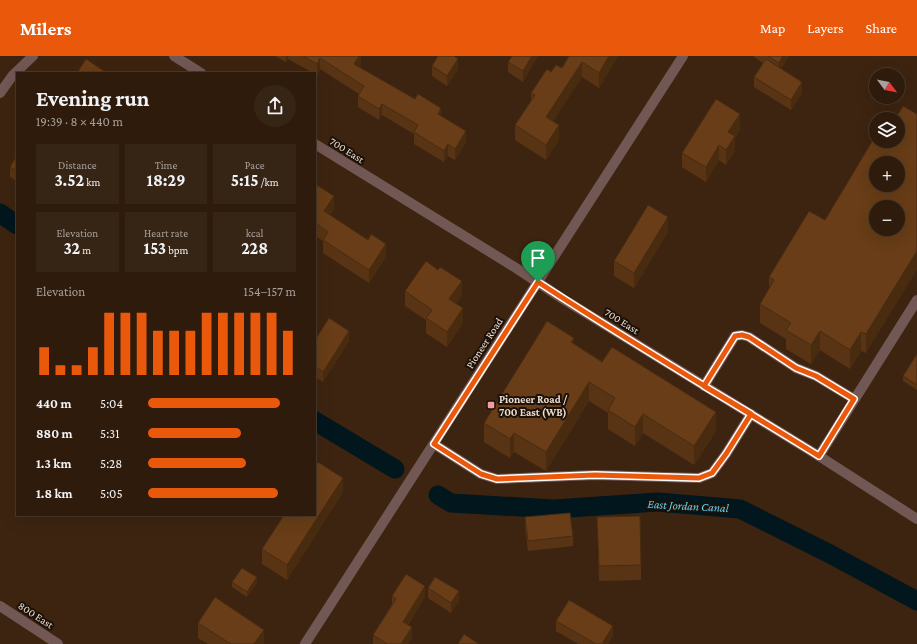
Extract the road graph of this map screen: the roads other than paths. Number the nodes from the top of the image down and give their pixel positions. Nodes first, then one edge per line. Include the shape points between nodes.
1 (32, 56) edge
2 (174, 56) edge
3 (683, 56) edge
4 (199, 72) edge
5 (0, 93) edge
6 (316, 145) edge
7 (538, 282) junction
8 (917, 300) edge
9 (704, 386) junction
10 (854, 399) junction
11 (751, 414) junction
12 (434, 444) junction
13 (819, 456) junction
14 (917, 519) edge
15 (0, 606) edge
16 (58, 644) edge
17 (305, 644) edge

1 - 5 street
2 - 4 street
3 - 7 street, Pioneer Road
6 - 7 street, 700 East
7 - 9 street, 700 East
7 - 12 street, Pioneer Road
8 - 10 street
9 - 10 street via 735,336 742,335
9 - 11 street, 700 East
10 - 13 street
11 - 12 street via 712,473 699,478 595,475 497,479 481,474
11 - 13 street, 700 East
12 - 17 street, Pioneer Road
13 - 14 street, 700 East
15 - 16 street, 800 East

